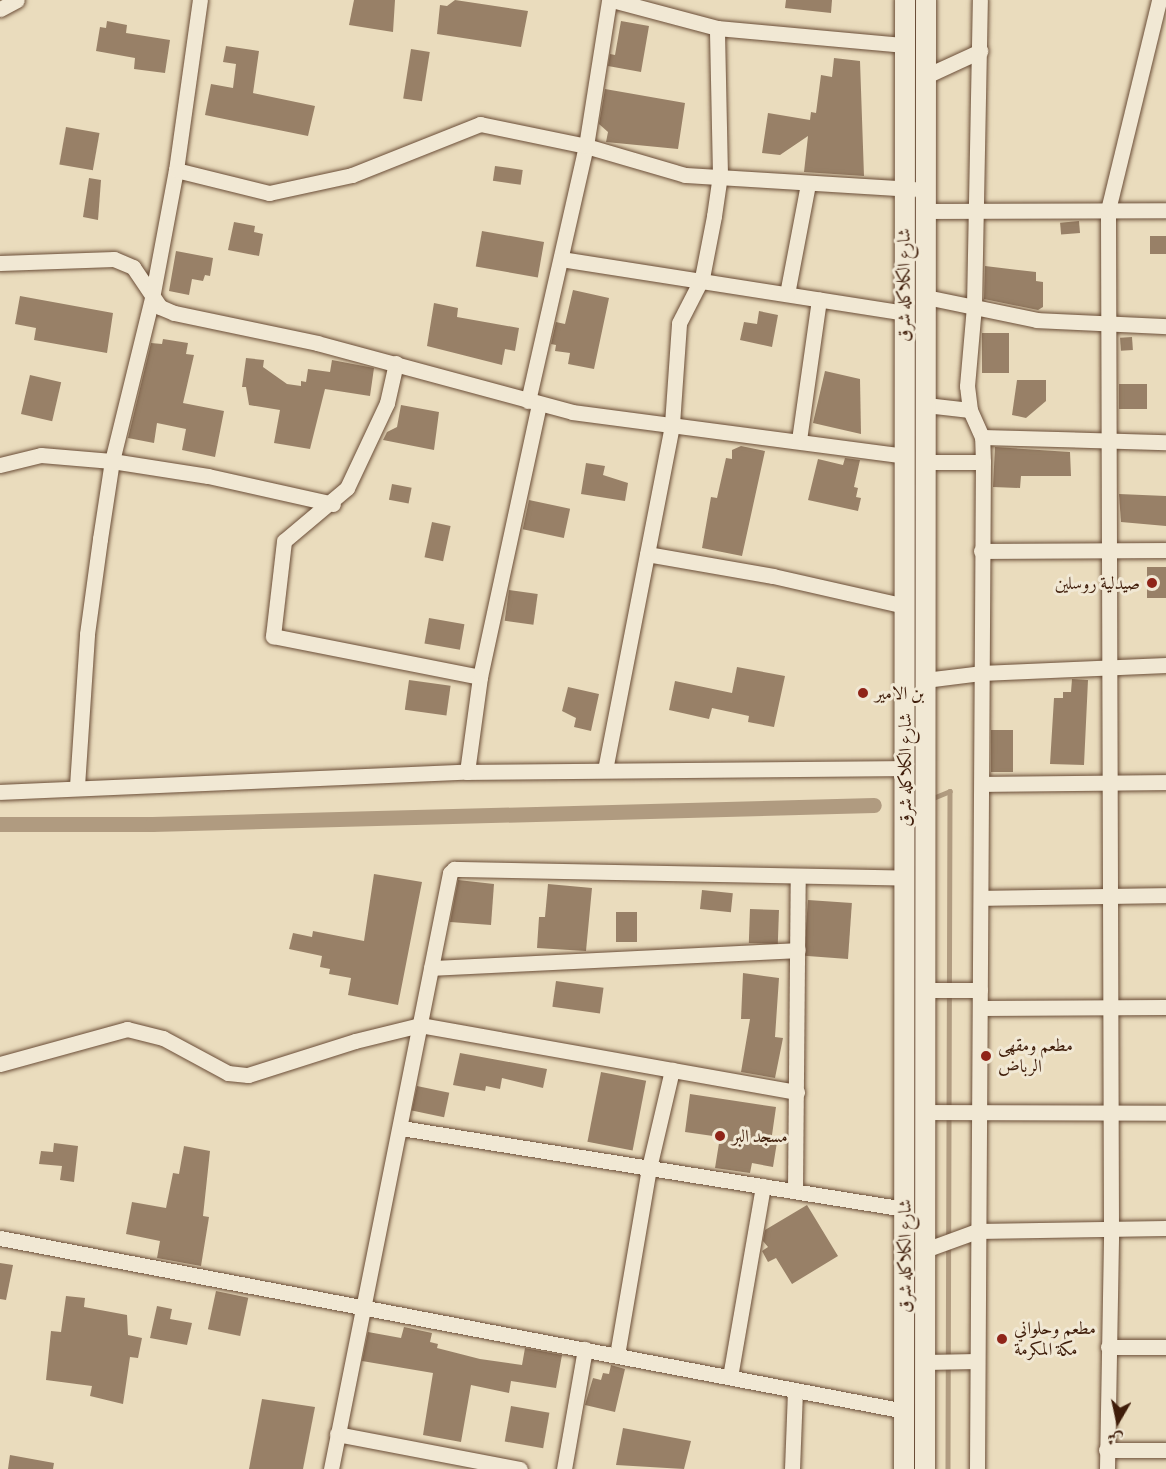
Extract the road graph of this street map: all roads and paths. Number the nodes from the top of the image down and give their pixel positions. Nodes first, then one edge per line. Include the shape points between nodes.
1 (17, 0) edge
2 (200, 0) edge
3 (611, 0) edge
4 (905, 0) edge
5 (926, 0) edge
6 (980, 0) edge
7 (1159, 0) edge
8 (0, 9) edge
9 (717, 28) junction
10 (905, 45) junction
11 (980, 51) junction
12 (926, 76) junction
13 (586, 146) junction
14 (176, 170) junction
15 (720, 175) junction
16 (808, 184) junction
17 (904, 189) junction
18 (926, 189) junction
19 (976, 210) junction
20 (1108, 210) junction
21 (1166, 210) edge
22 (926, 211) junction
23 (561, 259) junction
24 (0, 263) edge
25 (702, 278) junction
26 (787, 294) junction
27 (926, 297) junction
28 (152, 298) junction
29 (819, 299) junction
30 (974, 306) junction
31 (905, 313) junction
32 (1109, 325) junction
33 (1166, 326) edge
34 (396, 363) junction
35 (534, 402) junction
36 (926, 405) junction
37 (970, 410) junction
38 (672, 424) junction
39 (982, 437) junction
40 (799, 440) junction
41 (1111, 442) junction
42 (1166, 442) edge
43 (905, 456) junction
44 (112, 461) junction
45 (926, 462) junction
46 (983, 462) junction
47 (0, 465) edge
48 (333, 504) junction
49 (1107, 550) junction
50 (1166, 550) edge
51 (981, 551) junction
52 (647, 554) junction
53 (905, 606) junction
54 (1166, 665) edge
55 (1110, 668) junction
56 (981, 673) junction
57 (480, 677) junction
58 (925, 680) junction
59 (905, 768) junction
60 (605, 770) junction
61 (467, 772) junction
62 (1110, 782) junction
63 (1166, 782) edge
64 (982, 784) junction
65 (76, 786) junction
66 (0, 792) edge
67 (798, 876) junction
68 (905, 878) junction
69 (1111, 895) junction
70 (1166, 895) edge
71 (981, 898) junction
72 (798, 951) junction
73 (431, 968) junction
74 (925, 990) junction
75 (980, 990) junction
76 (1110, 1007) junction
77 (1166, 1007) edge
78 (980, 1008) junction
79 (420, 1025) junction
80 (0, 1064) edge
81 (672, 1070) junction
82 (797, 1092) junction
83 (925, 1112) junction
84 (978, 1112) junction
85 (1110, 1113) junction
86 (1166, 1113) edge
87 (401, 1128) junction
88 (649, 1168) junction
89 (763, 1186) junction
90 (795, 1191) junction
91 (905, 1209) junction
92 (1111, 1228) junction
93 (1166, 1228) edge
94 (977, 1231) junction
95 (0, 1238) edge
96 (925, 1250) junction
97 (362, 1305) junction
98 (1108, 1347) junction
99 (1166, 1347) edge
100 (585, 1349) junction
101 (617, 1355) junction
102 (977, 1361) junction
103 (925, 1362) junction
104 (730, 1377) junction
105 (795, 1390) junction
106 (905, 1411) junction
107 (337, 1434) junction
108 (1106, 1450) junction
109 (1166, 1450) edge
110 (331, 1469) edge
111 (520, 1469) edge
112 (564, 1469) edge
113 (792, 1469) edge
114 (904, 1469) edge
115 (925, 1469) edge
116 (977, 1469) edge
117 (1107, 1469) edge

1 - 8 street
2 - 14 street
3 - 9 street
3 - 13 street
4 - 10 street, شارع الكلاكله شرق
5 - 12 street, شارع الكلاكله شرق
6 - 11 street
7 - 20 street
9 - 10 street
9 - 15 street
10 - 17 street, شارع الكلاكله شرق
11 - 12 street
11 - 19 street
12 - 18 street, شارع الكلاكله شرق
13 - 14 street via 480,124 352,175 268,193
13 - 15 street via 685,175
13 - 23 street
14 - 28 street
15 - 16 street
15 - 25 street
16 - 17 street
16 - 26 street
17 - 18 street
17 - 31 street, شارع الكلاكله شرق
18 - 22 street, شارع الكلاكله شرق
19 - 20 street
19 - 22 street
19 - 30 street
20 - 21 street
20 - 32 street
22 - 27 street, شارع الكلاكله شرق
23 - 25 street
23 - 35 street
24 - 28 street via 114,259 133,267
25 - 26 street
25 - 38 street via 679,323
26 - 29 street
27 - 30 street
27 - 36 street, شارع الكلاكله شرق
28 - 34 street via 174,313
28 - 44 street
29 - 31 street
29 - 40 street
30 - 32 street via 1037,320
30 - 37 street via 967,386
31 - 43 street, شارع الكلاكله شرق
32 - 33 street
32 - 41 street
34 - 35 street
34 - 48 street via 387,403 347,488
35 - 38 street via 614,421
35 - 57 street
36 - 37 street
36 - 45 street, شارع الكلاكله شرق
37 - 39 street
38 - 40 street
38 - 52 street
39 - 41 street
39 - 46 street
40 - 43 street
41 - 42 street
41 - 49 street
43 - 53 street, شارع الكلاكله شرق
44 - 47 street via 41,455
44 - 48 street via 208,476
44 - 65 street via 87,634
45 - 46 street
45 - 58 street, شارع الكلاكله شرق
46 - 51 street
48 - 57 street via 291,531 284,541 273,636
49 - 50 street
49 - 51 street
49 - 55 street
51 - 56 street
52 - 53 street
52 - 60 street
53 - 59 street, شارع الكلاكله شرق
54 - 55 street
55 - 56 street
55 - 62 street
56 - 58 street
56 - 64 street
57 - 61 street
58 - 74 street, شارع الكلاكله شرق
59 - 60 street
59 - 68 street, شارع الكلاكله شرق
60 - 61 street
61 - 65 street
62 - 63 street
62 - 64 street
62 - 69 street
64 - 71 street
65 - 66 street
67 - 68 street
67 - 72 street
67 - 73 street via 454,869 446,879
68 - 91 street, شارع الكلاكله شرق
69 - 70 street
69 - 71 street
69 - 76 street
71 - 75 street
72 - 73 street
72 - 82 street
73 - 79 street
74 - 75 street
74 - 83 street, شارع الكلاكله شرق
75 - 78 street
76 - 77 street
76 - 78 street
76 - 85 street
78 - 84 street
79 - 80 street via 354,1041 248,1075 228,1073 163,1038 127,1029
79 - 81 street
79 - 87 street
81 - 82 street
81 - 88 street
82 - 90 street
83 - 84 street
83 - 96 street, شارع الكلاكله شرق
84 - 85 street
84 - 94 street
85 - 86 street
85 - 92 street
87 - 88 street
87 - 97 street
88 - 89 street
88 - 101 street
89 - 90 street
89 - 104 street
90 - 91 street
91 - 106 street, شارع الكلاكله شرق
92 - 93 street
92 - 94 street
92 - 98 street
94 - 96 street
94 - 102 street
95 - 97 street
96 - 103 street, شارع الكلاكله شرق
97 - 100 street
97 - 107 street
98 - 99 street
98 - 108 street
100 - 101 street
100 - 112 street
101 - 104 street
102 - 103 street
102 - 116 street
103 - 115 street, شارع الكلاكله شرق
104 - 105 street
105 - 106 street
105 - 113 street
106 - 114 street, شارع الكلاكله شرق
107 - 110 street
107 - 111 street
108 - 109 street
108 - 117 street

